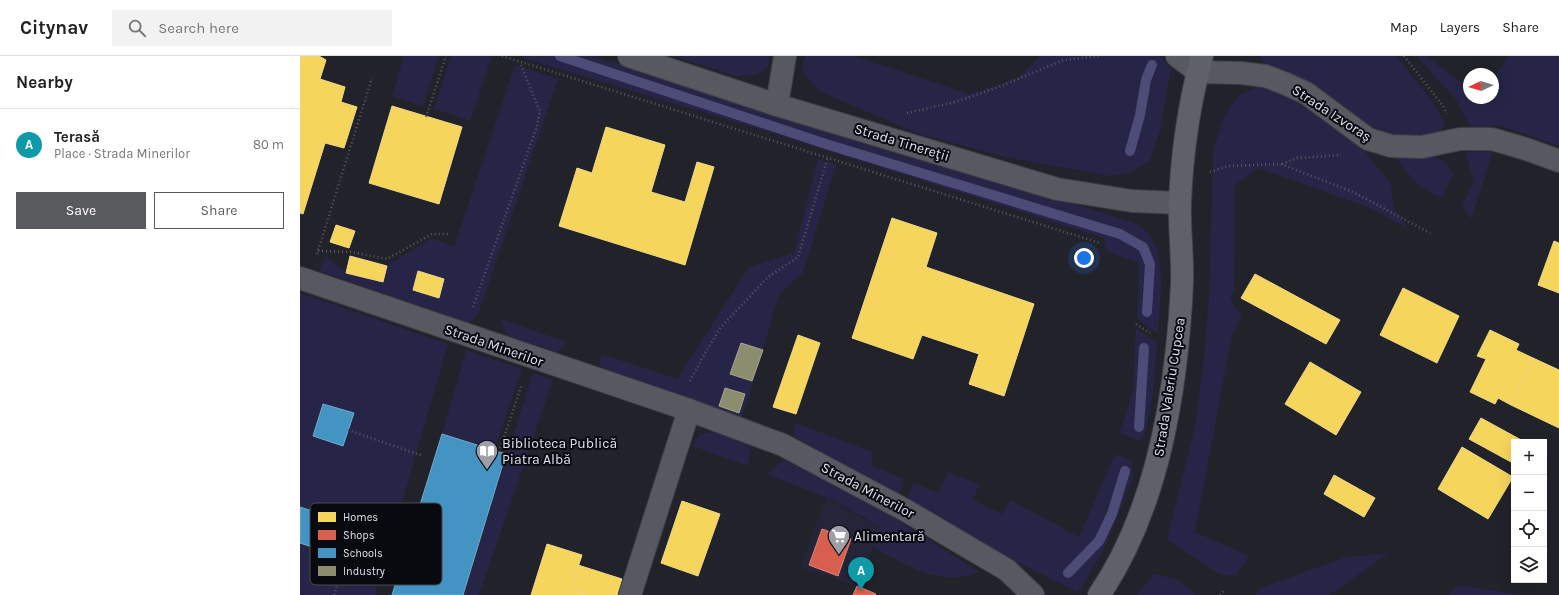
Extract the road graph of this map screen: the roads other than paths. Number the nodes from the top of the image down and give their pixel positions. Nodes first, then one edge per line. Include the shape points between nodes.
1 (629, 56) edge
2 (785, 56) edge
3 (1177, 56) edge
4 (1200, 64) edge
5 (777, 105) junction
6 (1559, 161) edge
7 (1181, 192) junction
8 (304, 280) edge
9 (683, 408) junction
10 (630, 595) edge
11 (1033, 595) edge
12 (1099, 595) edge

1 - 5 street, Strada Tinereţii
2 - 5 street
3 - 4 street
4 - 6 street, Strada Izvoraş via 1264,76 1284,83 1306,93 1368,139 1391,146 1422,146 1460,139 1492,139
4 - 7 main road, Strada Valeriu Cupcea via 1186,129
5 - 7 street, Strada Tinereţii via 1057,189 1132,201
7 - 12 main road, Strada Valeriu Cupcea via 1182,282 1178,339 1164,436 1144,506 1112,576
8 - 9 street, Strada Minerilor
9 - 10 street
9 - 11 street, Strada Minerilor via 783,445 905,510 1007,570

